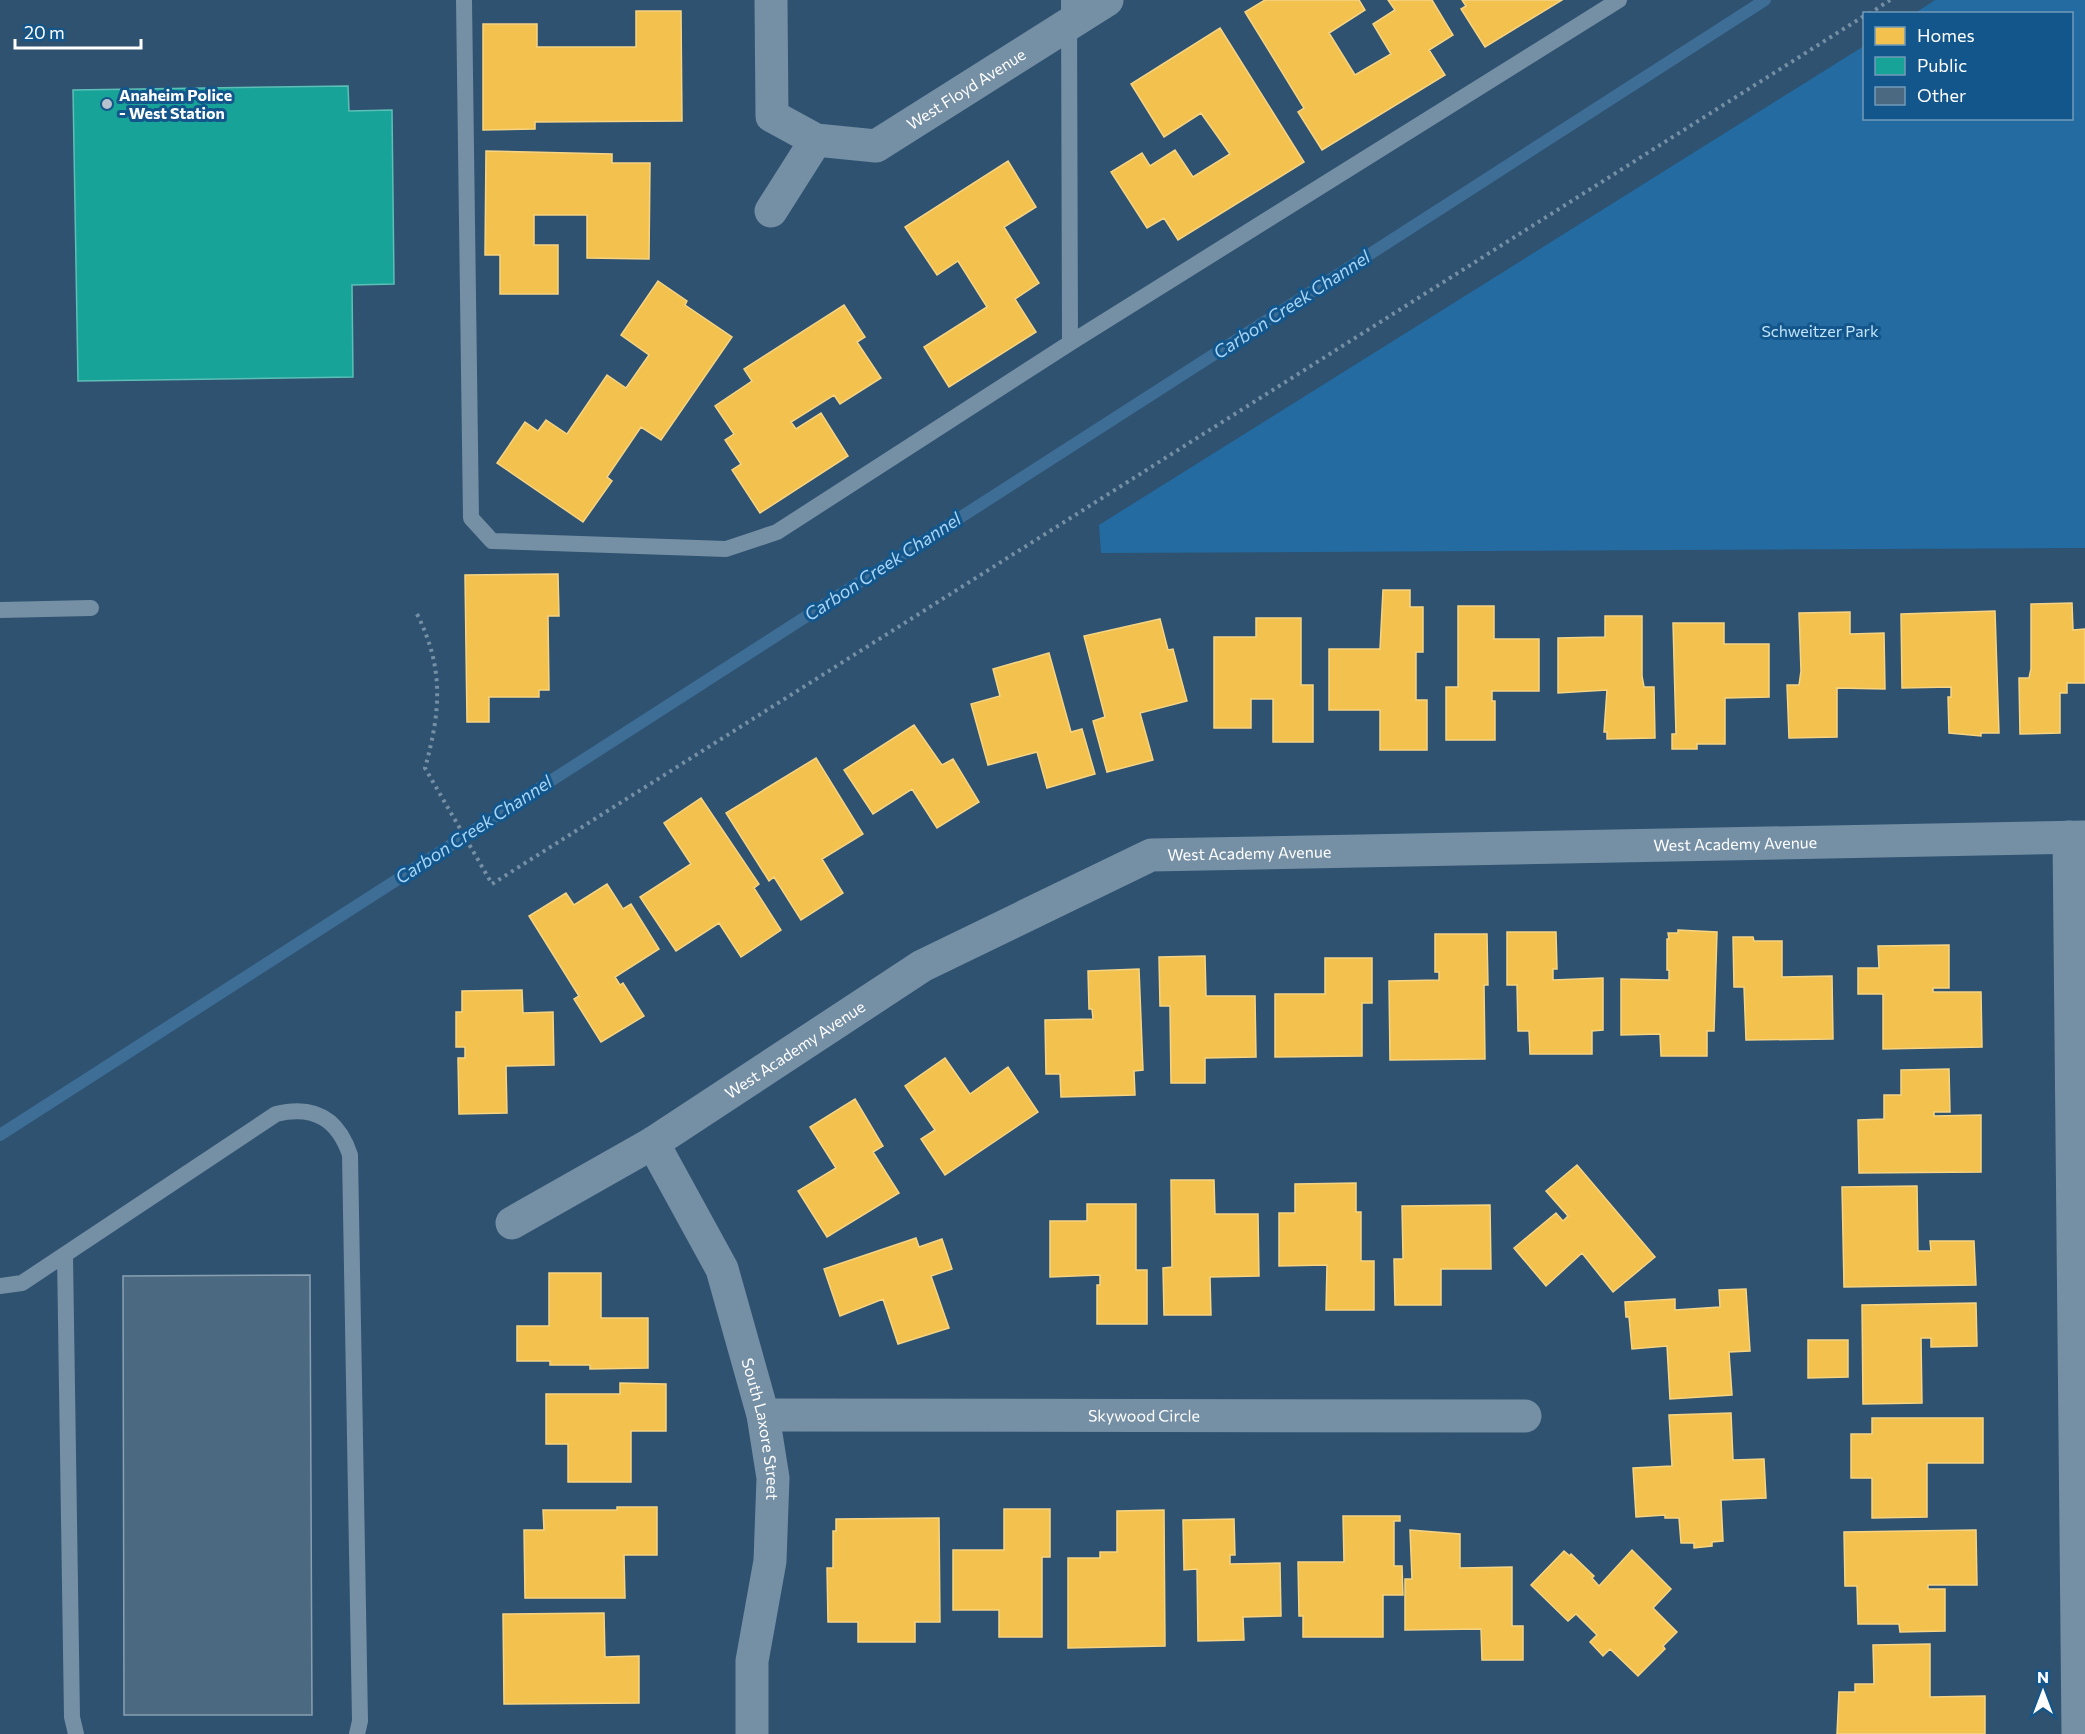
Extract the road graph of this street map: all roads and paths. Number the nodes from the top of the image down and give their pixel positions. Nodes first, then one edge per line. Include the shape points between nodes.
1 (464, 0) edge
2 (771, 0) edge
3 (1107, 0) edge
4 (1619, 0) edge
5 (1890, 0) edge
6 (1069, 12) edge
7 (1872, 12) edge
8 (1863, 17) edge
9 (816, 140) junction
10 (771, 212) dead end
11 (1070, 343) junction
12 (91, 608) dead end
13 (0, 610) edge
14 (417, 614) dead end
15 (2077, 837) edge
16 (653, 1143) junction
17 (512, 1223) dead end
18 (65, 1255) junction
19 (0, 1286) edge
20 (763, 1415) junction
21 (1526, 1416) dead end
22 (76, 1734) edge
23 (357, 1734) edge
24 (752, 1734) edge
25 (2078, 1734) edge

1 - 11 lane via 471,518 492,541 726,549 777,532
2 - 9 street via 772,116
3 - 6 street, West Floyd Avenue
4 - 11 lane
5 - 7 path
6 - 9 street, West Floyd Avenue via 876,146
6 - 11 lane
8 - 14 path via 492,884 425,768 435,731 438,697 436,665
9 - 10 street
12 - 13 lane
15 - 16 street, West Academy Avenue via 1151,855 922,966
15 - 25 street
16 - 17 street, West Academy Avenue
16 - 20 street, South Laxore Street via 722,1269
18 - 19 lane via 22,1283
18 - 22 lane via 72,1718
18 - 23 lane via 276,1114 293,1110 313,1112 344,1136 351,1155 360,1721
20 - 21 street, Skywood Circle
20 - 24 street, South Laxore Street via 773,1478 770,1561 752,1661

